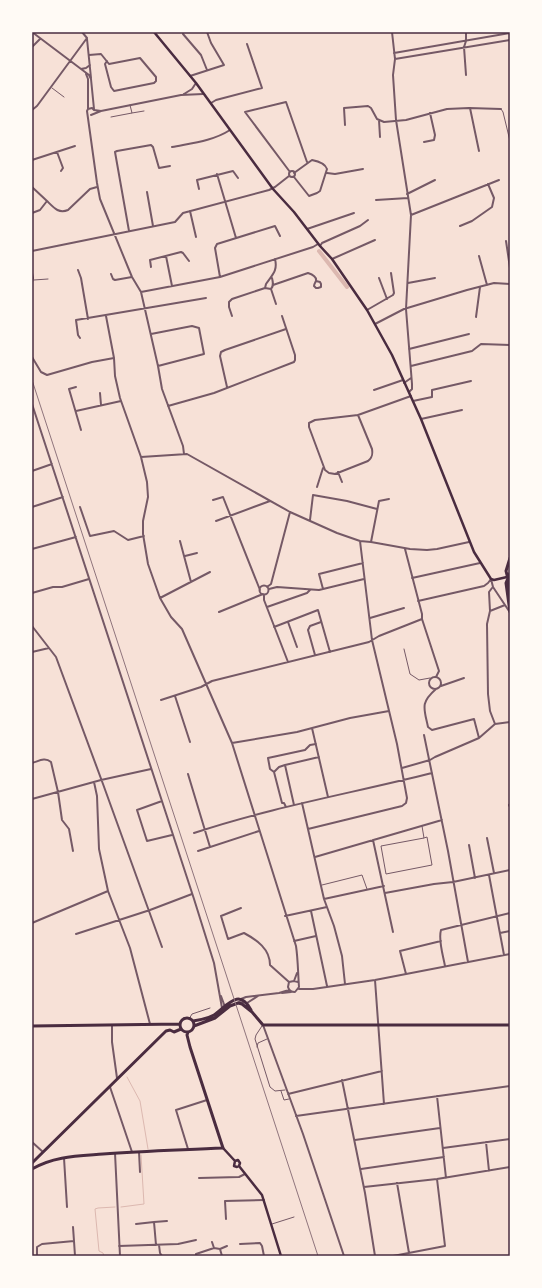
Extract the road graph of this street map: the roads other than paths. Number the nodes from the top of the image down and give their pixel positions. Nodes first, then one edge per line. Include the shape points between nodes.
1 (32, 32) edge
2 (82, 32) edge
3 (154, 32) edge
4 (207, 32) edge
5 (392, 32) edge
6 (466, 32) edge
7 (510, 33) edge
8 (182, 34) dead end
9 (87, 38) junction
10 (40, 39) junction
11 (510, 40) edge
12 (466, 41) junction
13 (247, 44) dead end
14 (32, 47) edge
15 (464, 48) junction
16 (394, 53) junction
17 (88, 55) junction
18 (395, 59) junction
19 (70, 60) junction
20 (107, 61) junction
21 (90, 65) junction
22 (81, 69) junction
23 (207, 70) junction
24 (86, 72) junction
25 (466, 75) dead end
26 (190, 76) junction
27 (91, 79) junction
28 (196, 83) junction
29 (51, 88) junction
30 (205, 94) junction
31 (181, 95) junction
32 (64, 97) dead end
33 (211, 103) junction
34 (130, 105) junction
35 (470, 108) junction
36 (88, 109) junction
37 (94, 109) junction
38 (502, 109) joint
39 (32, 110) edge
40 (101, 111) junction
41 (144, 111) dead end
42 (94, 113) junction
43 (132, 113) junction
44 (430, 113) junction
45 (88, 114) junction
46 (92, 115) junction
47 (111, 117) dead end
48 (379, 120) junction
49 (396, 120) junction
50 (89, 122) junction
51 (344, 125) dead end
52 (230, 130) junction
53 (380, 136) dead end
54 (510, 141) edge
55 (424, 142) dead end
56 (75, 146) dead end
57 (172, 147) dead end
58 (479, 151) dead end
59 (57, 152) junction
60 (32, 160) edge
61 (308, 162) junction
62 (170, 166) dead end
63 (363, 169) dead end
64 (61, 171) dead end
65 (290, 172) junction
66 (294, 172) junction
67 (327, 173) junction
68 (217, 174) junction
69 (290, 176) junction
70 (294, 177) junction
71 (238, 178) dead end
72 (435, 180) dead end
73 (499, 180) dead end
74 (488, 184) junction
75 (32, 187) edge
76 (97, 187) junction
77 (199, 189) dead end
78 (273, 189) junction
79 (147, 192) dead end
80 (407, 194) junction
81 (408, 198) junction
82 (376, 200) dead end
83 (48, 201) junction
84 (225, 202) junction
85 (190, 211) junction
86 (32, 213) edge
87 (354, 213) dead end
88 (411, 215) junction
89 (368, 220) dead end
90 (153, 226) junction
91 (460, 226) dead end
92 (307, 229) junction
93 (129, 231) junction
94 (115, 234) junction
95 (280, 236) dead end
96 (196, 237) dead end
97 (236, 238) junction
98 (375, 240) dead end
99 (506, 241) dead end
100 (319, 245) junction
101 (32, 251) edge
102 (166, 256) junction
103 (479, 256) dead end
104 (275, 259) junction
105 (332, 259) junction
106 (189, 261) dead end
107 (151, 267) dead end
108 (510, 268) edge
109 (78, 270) dead end
110 (32, 273) edge
111 (391, 273) dead end
112 (111, 274) dead end
113 (132, 277) junction
114 (220, 277) junction
115 (272, 278) junction
116 (379, 278) dead end
117 (435, 278) dead end
118 (48, 279) dead end
119 (33, 281) edge
120 (316, 281) dead end
121 (408, 283) junction
122 (487, 284) junction
123 (510, 284) edge
124 (273, 285) junction
125 (172, 286) junction
126 (480, 286) junction
127 (265, 288) junction
128 (271, 289) junction
129 (141, 292) junction
130 (206, 298) dead end
131 (387, 299) junction
132 (276, 304) dead end
133 (145, 308) junction
134 (406, 309) junction
135 (367, 310) junction
136 (106, 316) junction
137 (232, 316) dead end
138 (282, 316) dead end
139 (476, 317) dead end
140 (88, 319) junction
141 (375, 324) junction
142 (286, 329) junction
143 (151, 334) junction
144 (469, 334) dead end
145 (80, 338) dead end
146 (510, 344) edge
147 (410, 350) junction
148 (32, 356) edge
149 (114, 358) junction
150 (158, 366) junction
151 (411, 366) junction
152 (411, 378) junction
153 (403, 381) junction
154 (471, 381) dead end
155 (76, 387) dead end
156 (227, 387) junction
157 (374, 390) dead end
158 (409, 392) junction
159 (100, 393) dead end
160 (411, 396) junction
161 (121, 401) junction
162 (413, 401) junction
163 (32, 404) edge
164 (101, 405) junction
165 (168, 406) junction
166 (462, 410) dead end
167 (76, 411) junction
168 (358, 415) junction
169 (421, 419) junction
170 (81, 430) dead end
171 (184, 454) junction
172 (141, 457) junction
173 (52, 464) junction
174 (324, 467) junction
175 (32, 470) edge
176 (338, 472) junction
177 (342, 482) dead end
178 (317, 487) dead end
179 (63, 497) junction
180 (389, 498) dead end
181 (213, 500) dead end
182 (270, 501) junction
183 (32, 507) edge
184 (80, 507) dead end
185 (377, 509) junction
186 (290, 512) junction
187 (231, 515) junction
188 (310, 520) junction
189 (216, 521) dead end
190 (144, 536) junction
191 (76, 537) junction
192 (180, 541) dead end
193 (360, 541) junction
194 (371, 542) junction
195 (469, 542) junction
196 (32, 549) edge
197 (405, 549) junction
198 (197, 553) dead end
199 (184, 556) junction
200 (510, 558) edge
201 (363, 563) junction
202 (480, 564) junction
203 (210, 572) dead end
204 (510, 573) edge
205 (508, 577) junction
206 (89, 578) junction
207 (412, 578) junction
208 (364, 579) junction
209 (491, 579) junction
210 (191, 582) junction
211 (268, 588) junction
212 (493, 588) junction
213 (323, 589) junction
214 (260, 590) junction
215 (310, 590) junction
216 (510, 592) edge
217 (32, 593) edge
218 (263, 594) junction
219 (160, 598) junction
220 (418, 601) junction
221 (505, 605) junction
222 (267, 608) junction
223 (404, 608) dead end
224 (490, 611) junction
225 (219, 612) dead end
226 (510, 612) edge
227 (370, 618) junction
228 (422, 619) junction
229 (288, 622) junction
230 (321, 622) junction
231 (32, 626) edge
232 (274, 627) junction
233 (372, 640) junction
234 (297, 647) dead end
235 (49, 648) junction
236 (404, 649) dead end
237 (32, 652) edge
238 (330, 652) junction
239 (315, 656) junction
240 (288, 662) junction
241 (436, 677) junction
242 (430, 678) junction
243 (464, 678) dead end
244 (207, 683) junction
245 (441, 686) junction
246 (436, 690) junction
247 (175, 696) junction
248 (161, 700) dead end
249 (389, 711) junction
250 (510, 722) edge
251 (495, 724) junction
252 (312, 728) junction
253 (424, 735) dead end
254 (479, 738) junction
255 (190, 742) dead end
256 (232, 743) junction
257 (316, 744) junction
258 (319, 757) junction
259 (430, 760) junction
260 (32, 763) edge
261 (285, 765) junction
262 (402, 768) junction
263 (151, 769) junction
264 (274, 772) junction
265 (432, 773) junction
266 (188, 774) dead end
267 (101, 780) junction
268 (404, 780) junction
269 (94, 782) junction
270 (58, 792) junction
271 (328, 797) junction
272 (32, 799) edge
273 (162, 801) junction
274 (302, 803) junction
275 (294, 805) junction
276 (286, 807) junction
277 (254, 815) junction
278 (442, 820) junction
279 (422, 826) junction
280 (205, 829) junction
281 (308, 829) junction
282 (259, 831) junction
283 (194, 833) dead end
284 (173, 835) junction
285 (424, 838) junction
286 (487, 838) dead end
287 (373, 840) junction
288 (469, 845) dead end
289 (210, 847) junction
290 (72, 852) dead end
291 (198, 852) dead end
292 (315, 857) junction
293 (510, 870) edge
294 (494, 874) junction
295 (489, 875) junction
296 (475, 878) junction
297 (453, 882) junction
298 (321, 885) junction
299 (384, 886) junction
300 (367, 889) junction
301 (108, 892) junction
302 (386, 893) junction
303 (192, 894) junction
304 (324, 899) junction
305 (327, 907) junction
306 (241, 908) dead end
307 (150, 910) junction
308 (311, 912) junction
309 (510, 913) edge
310 (285, 916) junction
311 (497, 916) junction
312 (120, 920) junction
313 (32, 923) edge
314 (462, 925) junction
315 (510, 931) edge
316 (394, 932) dead end
317 (500, 933) junction
318 (76, 934) dead end
319 (316, 936) junction
320 (294, 941) junction
321 (441, 941) junction
322 (162, 947) dead end
323 (510, 954) edge
324 (504, 955) junction
325 (468, 962) junction
326 (444, 966) junction
327 (297, 972) junction
328 (406, 974) junction
329 (375, 980) junction
330 (294, 981) junction
331 (289, 982) junction
332 (298, 982) junction
333 (345, 984) junction
334 (328, 987) junction
335 (299, 989) junction
336 (289, 990) junction
337 (292, 992) junction
338 (279, 993) junction
339 (220, 994) junction
340 (261, 995) junction
341 (241, 999) junction
342 (238, 1003) junction
343 (247, 1003) junction
344 (225, 1005) junction
345 (210, 1008) dead end
346 (223, 1009) junction
347 (252, 1012) junction
348 (189, 1019) junction
349 (193, 1021) junction
350 (180, 1024) junction
351 (150, 1025) junction
352 (263, 1025) junction
353 (378, 1025) junction
354 (510, 1025) edge
355 (32, 1026) edge
356 (112, 1026) junction
357 (194, 1026) junction
358 (181, 1029) junction
359 (188, 1032) junction
360 (268, 1038) junction
361 (257, 1047) junction
362 (382, 1071) junction
363 (117, 1078) junction
364 (342, 1080) junction
365 (110, 1086) junction
366 (510, 1086) edge
367 (287, 1090) junction
368 (281, 1091) junction
369 (288, 1094) junction
370 (437, 1096) junction
371 (290, 1098) junction
372 (207, 1100) junction
373 (384, 1104) junction
374 (349, 1110) junction
375 (296, 1116) junction
376 (440, 1128) junction
377 (510, 1139) edge
378 (355, 1140) junction
379 (32, 1142) edge
380 (486, 1142) junction
381 (223, 1148) junction
382 (443, 1148) junction
383 (188, 1149) junction
384 (139, 1151) junction
385 (132, 1152) junction
386 (115, 1153) junction
387 (444, 1157) junction
388 (42, 1158) junction
389 (64, 1158) junction
390 (32, 1163) edge
391 (510, 1167) edge
392 (32, 1169) edge
393 (361, 1169) junction
394 (488, 1171) junction
395 (140, 1172) dead end
396 (246, 1174) junction
397 (199, 1178) dead end
398 (446, 1178) junction
399 (437, 1179) junction
400 (397, 1183) junction
401 (364, 1187) junction
402 (264, 1200) junction
403 (67, 1207) dead end
404 (294, 1218) dead end
405 (226, 1219) dead end
406 (167, 1221) dead end
407 (154, 1222) junction
408 (136, 1224) dead end
409 (271, 1224) junction
410 (74, 1227) dead end
411 (196, 1240) dead end
412 (74, 1242) junction
413 (212, 1242) dead end
414 (240, 1244) dead end
415 (158, 1245) junction
416 (119, 1246) junction
417 (227, 1246) dead end
418 (214, 1248) junction
419 (220, 1249) junction
420 (409, 1253) junction
421 (37, 1256) edge
422 (75, 1256) edge
423 (120, 1256) edge
424 (162, 1256) edge
425 (196, 1256) edge
426 (222, 1256) edge
427 (264, 1256) edge
428 (281, 1256) edge
429 (344, 1256) edge
430 (375, 1256) edge
431 (393, 1256) edge

1 - 10 street
2 - 9 street
3 - 26 main road
4 - 23 street via 224,65
5 - 16 street
6 - 12 street
7 - 12 street
8 - 23 street via 201,55
9 - 17 street
9 - 19 street
10 - 14 street
10 - 19 street
11 - 15 street
12 - 15 street
12 - 16 street
13 - 33 street via 262,88
15 - 18 street
15 - 25 street
16 - 18 street
17 - 20 street via 100,54
17 - 21 street
18 - 49 street via 393,75
19 - 22 street
19 - 29 street
20 - 20 street via 110,64 140,58 156,77 156,81 114,91 110,87 105,64
21 - 22 street
21 - 27 street
22 - 24 street
23 - 26 street
24 - 27 street
24 - 36 street
26 - 28 main road
27 - 37 street
28 - 30 main road
28 - 31 street via 190,91
29 - 32 lane
29 - 39 street
30 - 31 street
30 - 33 main road
31 - 34 street
33 - 52 main road
34 - 40 street
34 - 43 lane
35 - 38 street
35 - 44 street
35 - 58 street
36 - 37 street
36 - 45 street
37 - 40 street
37 - 42 street
38 - 54 lane
40 - 42 street
41 - 43 lane
42 - 46 street
43 - 47 lane
44 - 49 street via 406,120
44 - 55 street via 434,140
45 - 46 street
45 - 50 street
46 - 50 street
48 - 49 street
48 - 51 street via 368,106 344,108
48 - 53 street
49 - 80 street
50 - 76 street
52 - 57 street via 206,140
52 - 78 main road
56 - 59 street
59 - 60 street
59 - 64 street via 63,168
61 - 65 street via 286,102 245,112
61 - 66 street
61 - 67 street via 318,161 327,167
62 - 93 street via 159,168 151,145 115,152
63 - 67 street
65 - 66 street
65 - 69 street
66 - 70 street
67 - 70 street via 320,191 309,196
68 - 71 street via 233,170
68 - 77 street via 197,180
68 - 84 street
69 - 70 street
69 - 78 street
72 - 80 street
73 - 74 street
74 - 88 street
74 - 91 street via 494,198 492,207 472,222
75 - 83 street
76 - 83 street via 90,189 64,212 59,211
76 - 94 street
78 - 84 street
78 - 92 main road
79 - 90 street
80 - 81 street
81 - 82 street
81 - 88 street
83 - 86 street via 40,210
84 - 85 street
84 - 97 street
85 - 90 street via 180,215 175,222
85 - 96 street
87 - 92 street
88 - 121 street
89 - 100 street
90 - 93 street
92 - 100 main road
93 - 94 street
94 - 101 street
94 - 113 street
95 - 97 street via 275,226
97 - 114 street via 220,242 215,248
98 - 105 street
99 - 108 street
100 - 104 street
100 - 105 main road
102 - 106 street via 181,252
102 - 107 street via 150,260
102 - 125 street
103 - 122 street
104 - 114 street
104 - 115 street via 276,266
105 - 135 main road
109 - 140 street
110 - 119 street
111 - 131 street via 394,293
112 - 113 street via 115,280
113 - 129 street
114 - 125 street
115 - 124 street
115 - 127 street
116 - 131 street
117 - 121 street
118 - 119 lane
120 - 124 street via 315,277 308,273
121 - 134 street
122 - 123 street
122 - 126 street
124 - 128 street
125 - 129 street
126 - 134 street
126 - 139 street
127 - 128 street
127 - 137 street via 232,299 229,307
128 - 132 street
129 - 133 street
130 - 133 street
131 - 135 street
133 - 136 street
133 - 143 street
134 - 141 street
134 - 147 street
135 - 141 main road
136 - 140 street
136 - 149 street
138 - 142 street
140 - 145 street via 76,320
141 - 153 main road
142 - 156 street via 221,352
142 - 156 street via 295,355 294,362
143 - 150 street
143 - 150 street via 192,326 199,328 204,354
144 - 147 street
146 - 151 street via 481,344 472,351
147 - 151 street
148 - 149 street via 41,372 47,375
149 - 161 street
150 - 165 street
151 - 152 street
152 - 153 street
152 - 158 street via 412,389
153 - 157 street
153 - 158 main road
154 - 162 street via 432,390 432,397
155 - 167 street via 70,389
156 - 165 street
158 - 160 main road
159 - 164 street
160 - 162 main road
160 - 168 street
161 - 164 street
161 - 172 street
162 - 169 main road
163 - 173 street
164 - 167 street
165 - 171 street
166 - 169 street
167 - 170 street
168 - 174 street via 309,423
168 - 176 street via 373,454 368,461
169 - 195 main road
171 - 172 street
171 - 182 street via 214,468
172 - 190 street via 148,496 143,521
173 - 175 street
173 - 179 street
174 - 176 street via 329,473
174 - 178 street
176 - 177 street
179 - 183 street
179 - 191 street
180 - 185 street via 379,501
181 - 187 street via 223,496
182 - 186 street
182 - 187 street
184 - 190 street via 90,536 114,531 128,540
185 - 188 street via 347,500 313,495
185 - 194 street
186 - 188 street
186 - 211 street
187 - 189 street
187 - 214 street
188 - 193 street
190 - 219 street via 148,564
191 - 196 street
191 - 206 street
192 - 199 street
193 - 194 street
193 - 201 street
194 - 197 street
195 - 197 street via 438,549
195 - 202 main road
197 - 207 street
198 - 199 street
199 - 210 street
200 - 205 main road via 506,571
201 - 208 street
201 - 213 street via 320,574
202 - 207 street
202 - 209 main road
203 - 210 street
204 - 205 main road
205 - 209 main road
205 - 216 main road
205 - 226 main road via 506,583
206 - 217 street
206 - 263 street
207 - 220 street
208 - 213 street
208 - 227 street
209 - 212 street
209 - 220 street via 484,586
210 - 219 street
211 - 214 street via 263,586
211 - 215 street
211 - 218 street via 268,593
212 - 221 street
212 - 224 street via 489,592
213 - 215 street
214 - 218 street
215 - 222 street
218 - 222 street
218 - 225 street
219 - 244 street via 170,617 182,629
220 - 228 street
221 - 224 street
221 - 226 street
222 - 232 street
223 - 227 street
224 - 251 street via 487,624 488,694
227 - 233 street
228 - 233 street
228 - 241 street via 439,671
229 - 230 street via 318,610
229 - 232 street
229 - 234 street
230 - 238 street
230 - 239 street via 310,626 308,630
231 - 235 street
232 - 240 street
233 - 238 street
233 - 249 street
235 - 237 street
235 - 267 street via 56,658
236 - 242 lane via 410,674 419,680
238 - 239 street
239 - 240 street
240 - 244 street
241 - 242 street
241 - 245 street via 441,681
242 - 246 street via 429,686
243 - 245 street
244 - 247 street
244 - 256 street
245 - 246 street
246 - 254 street via 424,704 428,727 432,730 474,719
247 - 248 street
247 - 255 street
249 - 252 street
249 - 262 street
250 - 251 street
251 - 254 street
252 - 256 street
252 - 257 street
253 - 259 street
254 - 259 street
256 - 277 street
257 - 258 street
257 - 264 street via 305,750 268,758 270,769
258 - 261 street
258 - 271 street
259 - 262 street
259 - 265 street
260 - 270 street via 45,759 51,762
261 - 264 street
261 - 275 street
262 - 268 street
263 - 267 street
263 - 273 street
264 - 276 street via 282,802
265 - 268 street
265 - 278 street
266 - 280 street
267 - 269 street
267 - 307 street
268 - 271 street
268 - 281 street via 407,798 402,806
269 - 270 street
269 - 301 street via 99,849
270 - 272 street
270 - 290 street via 62,820 69,829
271 - 274 street
273 - 284 street
273 - 284 street via 137,810 147,841
274 - 275 street
274 - 281 street
275 - 276 street
276 - 277 street
277 - 280 street
277 - 282 street
278 - 279 street
278 - 297 street
279 - 285 lane
279 - 287 street
280 - 283 street
280 - 289 street
281 - 292 street
282 - 289 street
282 - 310 street
284 - 303 street
285 - 285 lane via 427,837 432,866 386,874 381,846
286 - 294 street
287 - 292 street
287 - 299 street
288 - 296 street
289 - 291 street
292 - 298 street
293 - 294 street
294 - 295 street
295 - 296 street
295 - 311 street
296 - 297 street
297 - 302 street
297 - 314 street
298 - 300 lane via 362,875
298 - 304 street
299 - 300 street
299 - 302 street
300 - 304 street
301 - 312 street
301 - 313 street
302 - 316 street
303 - 307 street
303 - 339 street via 214,963
304 - 305 street
305 - 308 street
305 - 333 street via 342,956
306 - 331 street via 221,916 228,939 244,933 260,943 270,959 270,965
307 - 312 street
307 - 322 street
308 - 310 street
308 - 319 street
309 - 311 street
310 - 320 street
311 - 314 street
311 - 317 street
312 - 318 street
312 - 351 street
314 - 321 street via 441,930
314 - 325 street
315 - 317 street
317 - 324 street
319 - 320 street
319 - 334 street
320 - 327 street via 298,956
321 - 326 street
321 - 328 street via 400,950
323 - 324 street
324 - 325 street
325 - 326 street
326 - 328 street
327 - 330 street
327 - 332 street
328 - 329 street
329 - 333 street
329 - 353 street
330 - 331 street
330 - 332 street
331 - 336 street
332 - 335 street
333 - 334 street
334 - 335 street
335 - 337 street
336 - 337 street
336 - 338 street
337 - 338 street
338 - 340 street
339 - 344 street
339 - 346 street
340 - 341 street
340 - 343 street
341 - 343 main road
341 - 344 main road
342 - 343 street
342 - 346 main road
342 - 347 main road
343 - 347 main road
344 - 346 main road
345 - 348 lane via 192,1014
346 - 349 main road via 207,1018
346 - 357 main road via 215,1018
347 - 352 main road
348 - 349 main road
348 - 350 main road via 182,1020
349 - 357 main road
350 - 351 main road
350 - 358 main road
351 - 356 main road
352 - 353 main road
352 - 360 street
352 - 361 lane via 256,1035
353 - 354 main road
353 - 362 street
355 - 356 main road
356 - 363 street
357 - 359 main road
358 - 359 main road
358 - 363 main road via 174,1032 166,1031
359 - 372 main road via 188,1040
360 - 361 lane via 258,1043
360 - 367 street
361 - 368 lane via 270,1087 275,1091
362 - 364 street
362 - 373 street
363 - 365 main road
364 - 369 street
364 - 374 street
365 - 385 street
365 - 388 main road
366 - 370 street
367 - 368 lane
367 - 369 street
368 - 371 lane via 284,1100
369 - 371 street
370 - 373 street
370 - 376 street
371 - 375 street
372 - 381 main road
372 - 383 street via 176,1110
373 - 374 street
374 - 375 street
374 - 378 street
375 - 429 street
376 - 378 street
376 - 382 street
377 - 380 street
378 - 393 street
379 - 388 street
380 - 382 street
380 - 394 street
381 - 383 main road
381 - 396 main road via 235,1161 239,1161 239,1166
382 - 387 street
383 - 384 main road
384 - 385 main road
384 - 395 street
385 - 386 main road
386 - 389 main road
386 - 416 street
387 - 393 street
387 - 398 street
388 - 389 main road
388 - 390 main road
388 - 392 main road
389 - 403 street
391 - 394 street
393 - 401 street
394 - 398 street
396 - 397 street via 239,1177
396 - 402 main road
398 - 399 street
399 - 400 street
399 - 420 street via 445,1246
400 - 401 street
400 - 420 street
401 - 430 street
402 - 405 street via 225,1201
402 - 409 main road
404 - 409 lane
406 - 407 street
407 - 408 street
407 - 415 street
409 - 428 main road
410 - 412 street
411 - 415 street
412 - 421 street via 42,1244 37,1247
412 - 422 street
413 - 418 street
414 - 427 street via 260,1243
415 - 416 street
415 - 424 street
416 - 423 street
417 - 419 street
418 - 419 street
418 - 425 street
419 - 426 street
420 - 431 street

